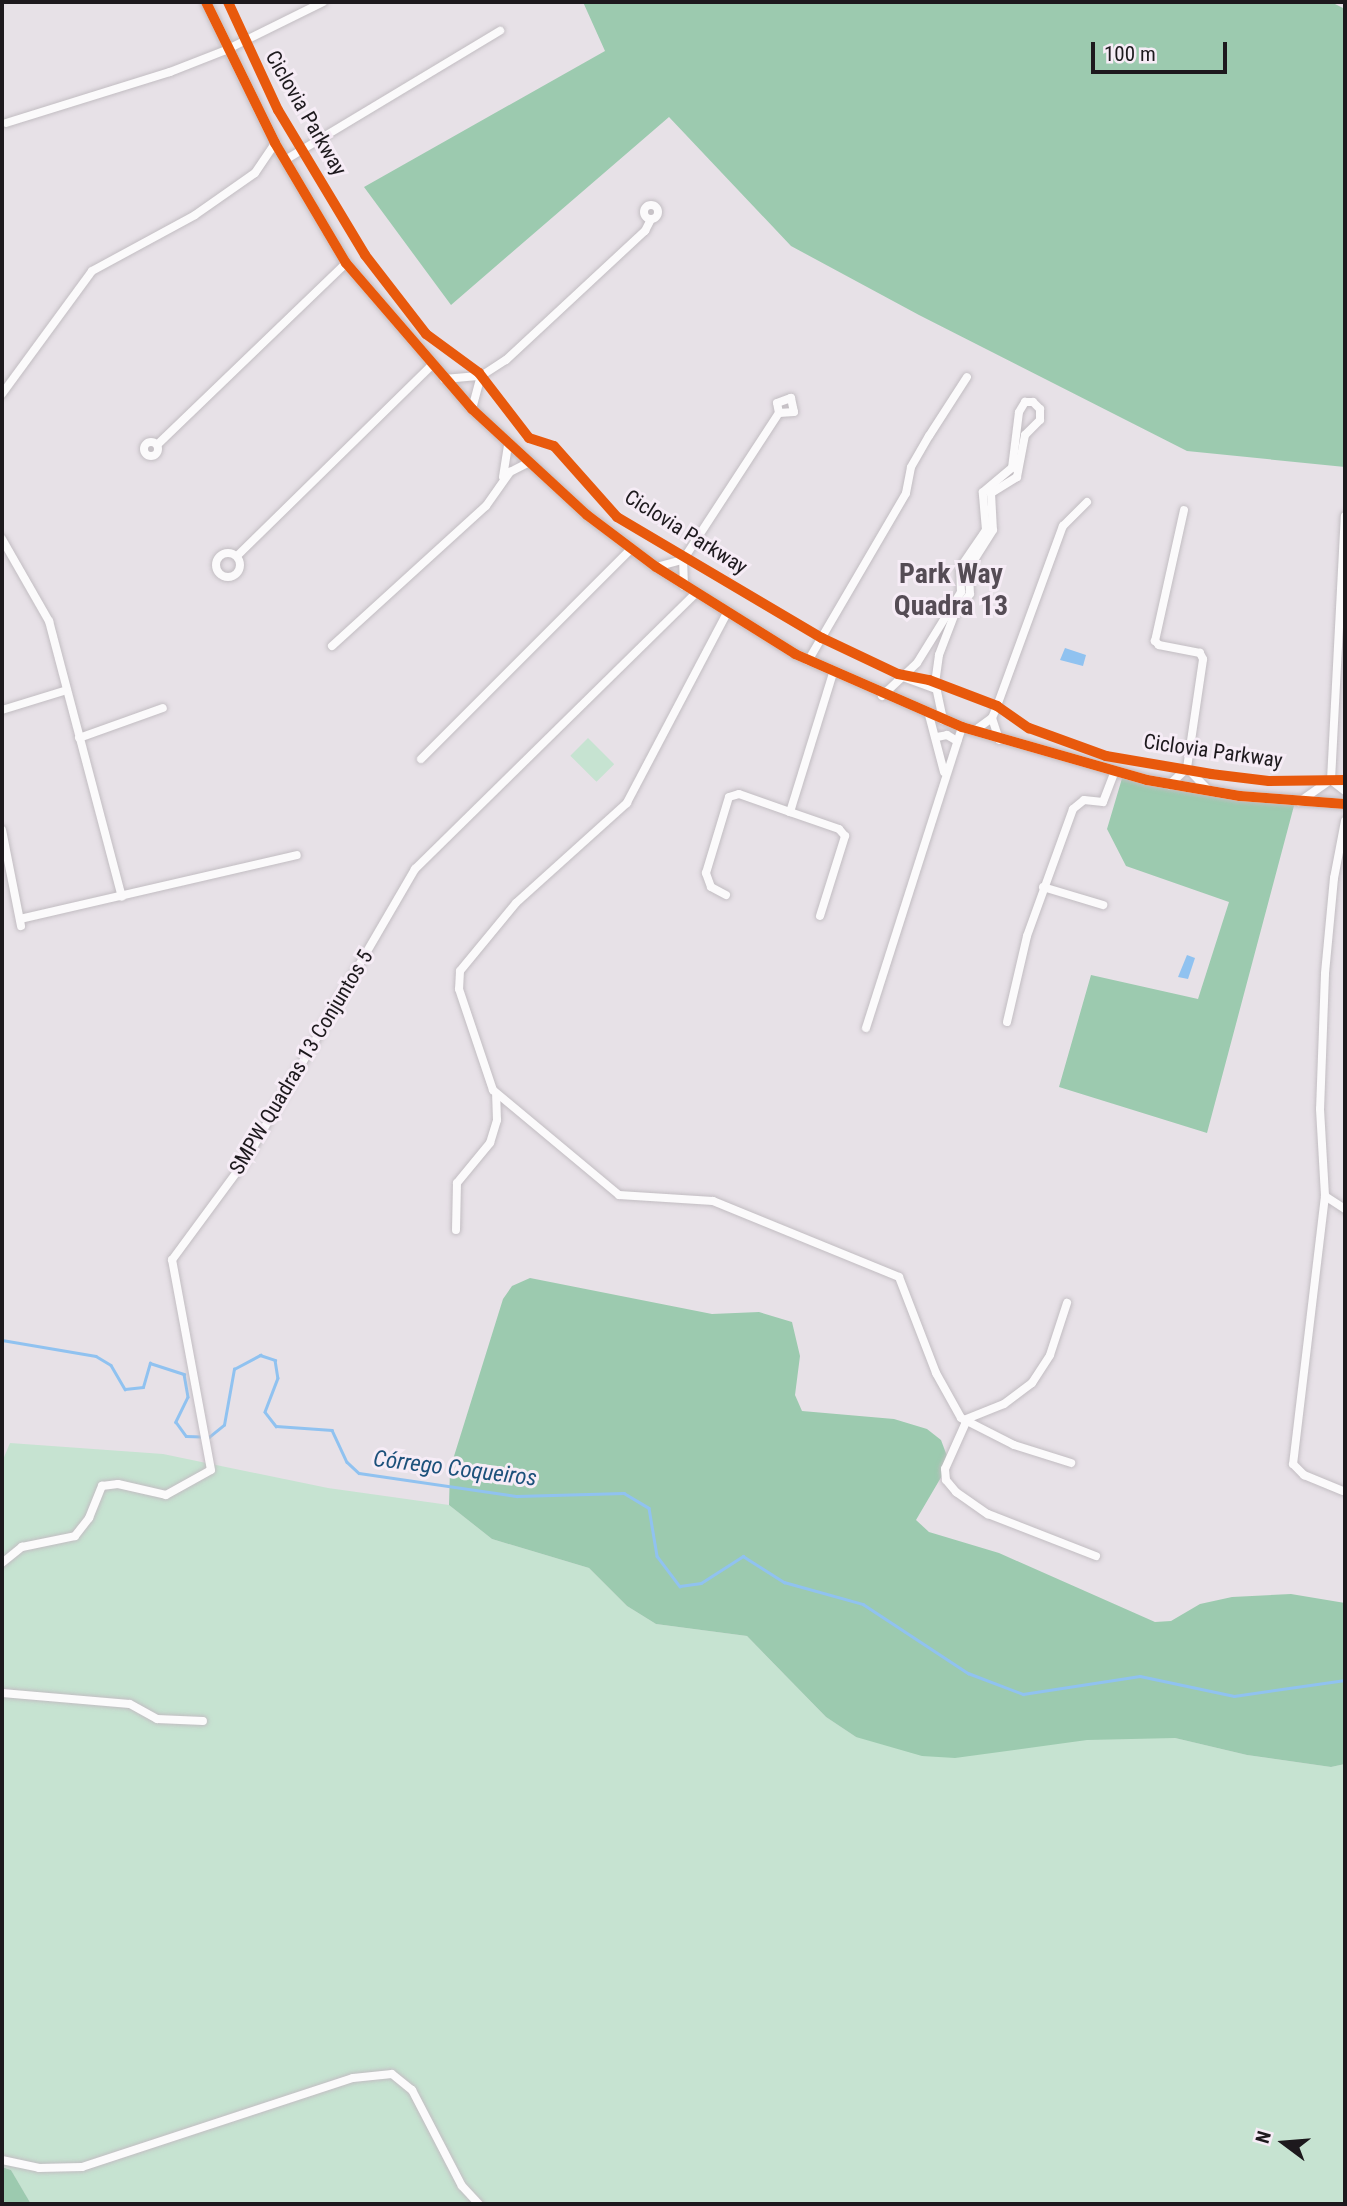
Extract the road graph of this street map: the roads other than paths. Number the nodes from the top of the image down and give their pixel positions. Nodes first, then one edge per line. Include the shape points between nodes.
1 (206, 2) edge
2 (323, 2) edge
3 (500, 31) dead end
4 (226, 50) junction
5 (6, 123) dead end
6 (275, 143) junction
7 (285, 160) junction
8 (651, 219) dead end
9 (346, 263) junction
10 (430, 366) junction
11 (481, 376) junction
12 (967, 377) dead end
13 (443, 379) junction
14 (2, 394) edge
15 (472, 410) junction
16 (779, 413) dead end
17 (508, 444) junction
18 (157, 445) dead end
19 (528, 463) junction
20 (502, 480) junction
21 (1087, 502) dead end
22 (1184, 510) dead end
23 (1345, 516) edge
24 (2, 539) edge
25 (631, 549) junction
26 (237, 556) dead end
27 (683, 560) junction
28 (656, 567) junction
29 (684, 586) junction
30 (695, 593) junction
31 (727, 613) junction
32 (332, 646) dead end
33 (808, 661) junction
34 (833, 673) junction
35 (904, 677) junction
36 (936, 689) junction
37 (67, 690) junction
38 (882, 696) junction
39 (163, 708) dead end
40 (2, 710) edge
41 (929, 715) junction
42 (992, 718) junction
43 (943, 720) junction
44 (962, 727) junction
45 (974, 732) junction
46 (937, 737) junction
47 (79, 738) junction
48 (999, 740) junction
49 (956, 743) junction
50 (940, 747) junction
51 (421, 759) dead end
52 (1187, 768) junction
53 (1114, 773) junction
54 (945, 775) junction
55 (1331, 780) junction
56 (1169, 785) junction
57 (1345, 790) edge
58 (1210, 792) junction
59 (1299, 802) junction
60 (1345, 804) edge
61 (790, 812) junction
62 (1345, 821) edge
63 (2, 830) edge
64 (297, 855) dead end
65 (1043, 887) junction
66 (726, 895) dead end
67 (122, 897) junction
68 (1103, 905) dead end
69 (820, 916) dead end
70 (1007, 1022) dead end
71 (866, 1028) dead end
72 (496, 1095) junction
73 (1325, 1196) junction
74 (1345, 1209) edge
75 (456, 1230) dead end
76 (1067, 1303) dead end
77 (965, 1421) junction
78 (1070, 1463) dead end
79 (1343, 1491) dead end
80 (1096, 1556) dead end
81 (2, 1563) edge
82 (2, 1693) edge
83 (203, 1721) dead end
84 (2, 2160) edge
85 (479, 2204) edge

1 - 4 street
2 - 4 street
3 - 7 street
4 - 5 street
4 - 6 street
6 - 7 street
6 - 14 street via 255,173 215,201 92,271
7 - 9 street
8 - 11 street via 645,230 506,360
9 - 10 street
9 - 18 street
10 - 13 street
10 - 26 street
11 - 13 street
11 - 15 street
12 - 33 street via 917,457 906,493
13 - 15 street
15 - 17 street
16 - 27 street
17 - 19 street
17 - 20 street
19 - 20 street
19 - 25 street
20 - 32 street via 486,506
21 - 42 street via 1063,526
22 - 52 street via 1156,640 1159,645 1196,652 1203,659
23 - 55 street
24 - 37 street via 49,621
25 - 28 street
25 - 51 street
27 - 28 street
27 - 29 street
28 - 29 street
29 - 30 street
30 - 31 street
30 - 81 street, SMPW Quadras 13 Conjuntos 5 via 422,861 245,1161 172,1260 211,1470 166,1495 118,1483 102,1486 75,1536 22,1546
31 - 33 street
31 - 72 street via 627,803 516,903 460,971 459,989
33 - 34 street
34 - 38 street
34 - 61 street
35 - 36 street
35 - 36 street via 922,657 942,616 961,592 960,568 986,530 983,492 1012,468 1020,408 1033,402 1040,409 1040,420 1026,435 1018,475 992,493 993,530 969,568 970,592 957,608 942,646
35 - 38 street
36 - 43 street
37 - 40 street
37 - 47 street
38 - 41 street
39 - 47 street
41 - 43 street
41 - 46 street
42 - 45 street
42 - 48 street
43 - 44 street
44 - 45 street
44 - 49 street
45 - 48 street
46 - 49 street via 945,735
46 - 50 street
47 - 67 street
48 - 53 street
49 - 50 street
49 - 54 street
50 - 54 street
52 - 56 street
52 - 58 street
53 - 56 street
53 - 65 street via 1103,802 1084,800 1074,805
54 - 71 street
55 - 57 street
55 - 59 street
56 - 58 street
58 - 59 street
59 - 60 street
61 - 66 street via 739,794 729,797 706,873 711,887
61 - 69 street via 845,836
62 - 73 street via 1334,878 1325,974 1320,1109
63 - 67 street via 20,923
64 - 67 street
65 - 68 street
65 - 70 street
72 - 75 street via 497,1121 490,1143 457,1183
72 - 77 street via 619,1195 713,1201 899,1277 936,1373
73 - 74 street
73 - 79 street via 1293,1464 1304,1475
76 - 77 street via 1050,1355 1032,1383 1004,1404
77 - 78 street via 1014,1445
77 - 80 street via 945,1469 946,1480 956,1492 988,1514
82 - 83 street via 130,1703 158,1719
84 - 85 street via 40,2168 82,2167 353,2078 392,2074 412,2090 456,2176

